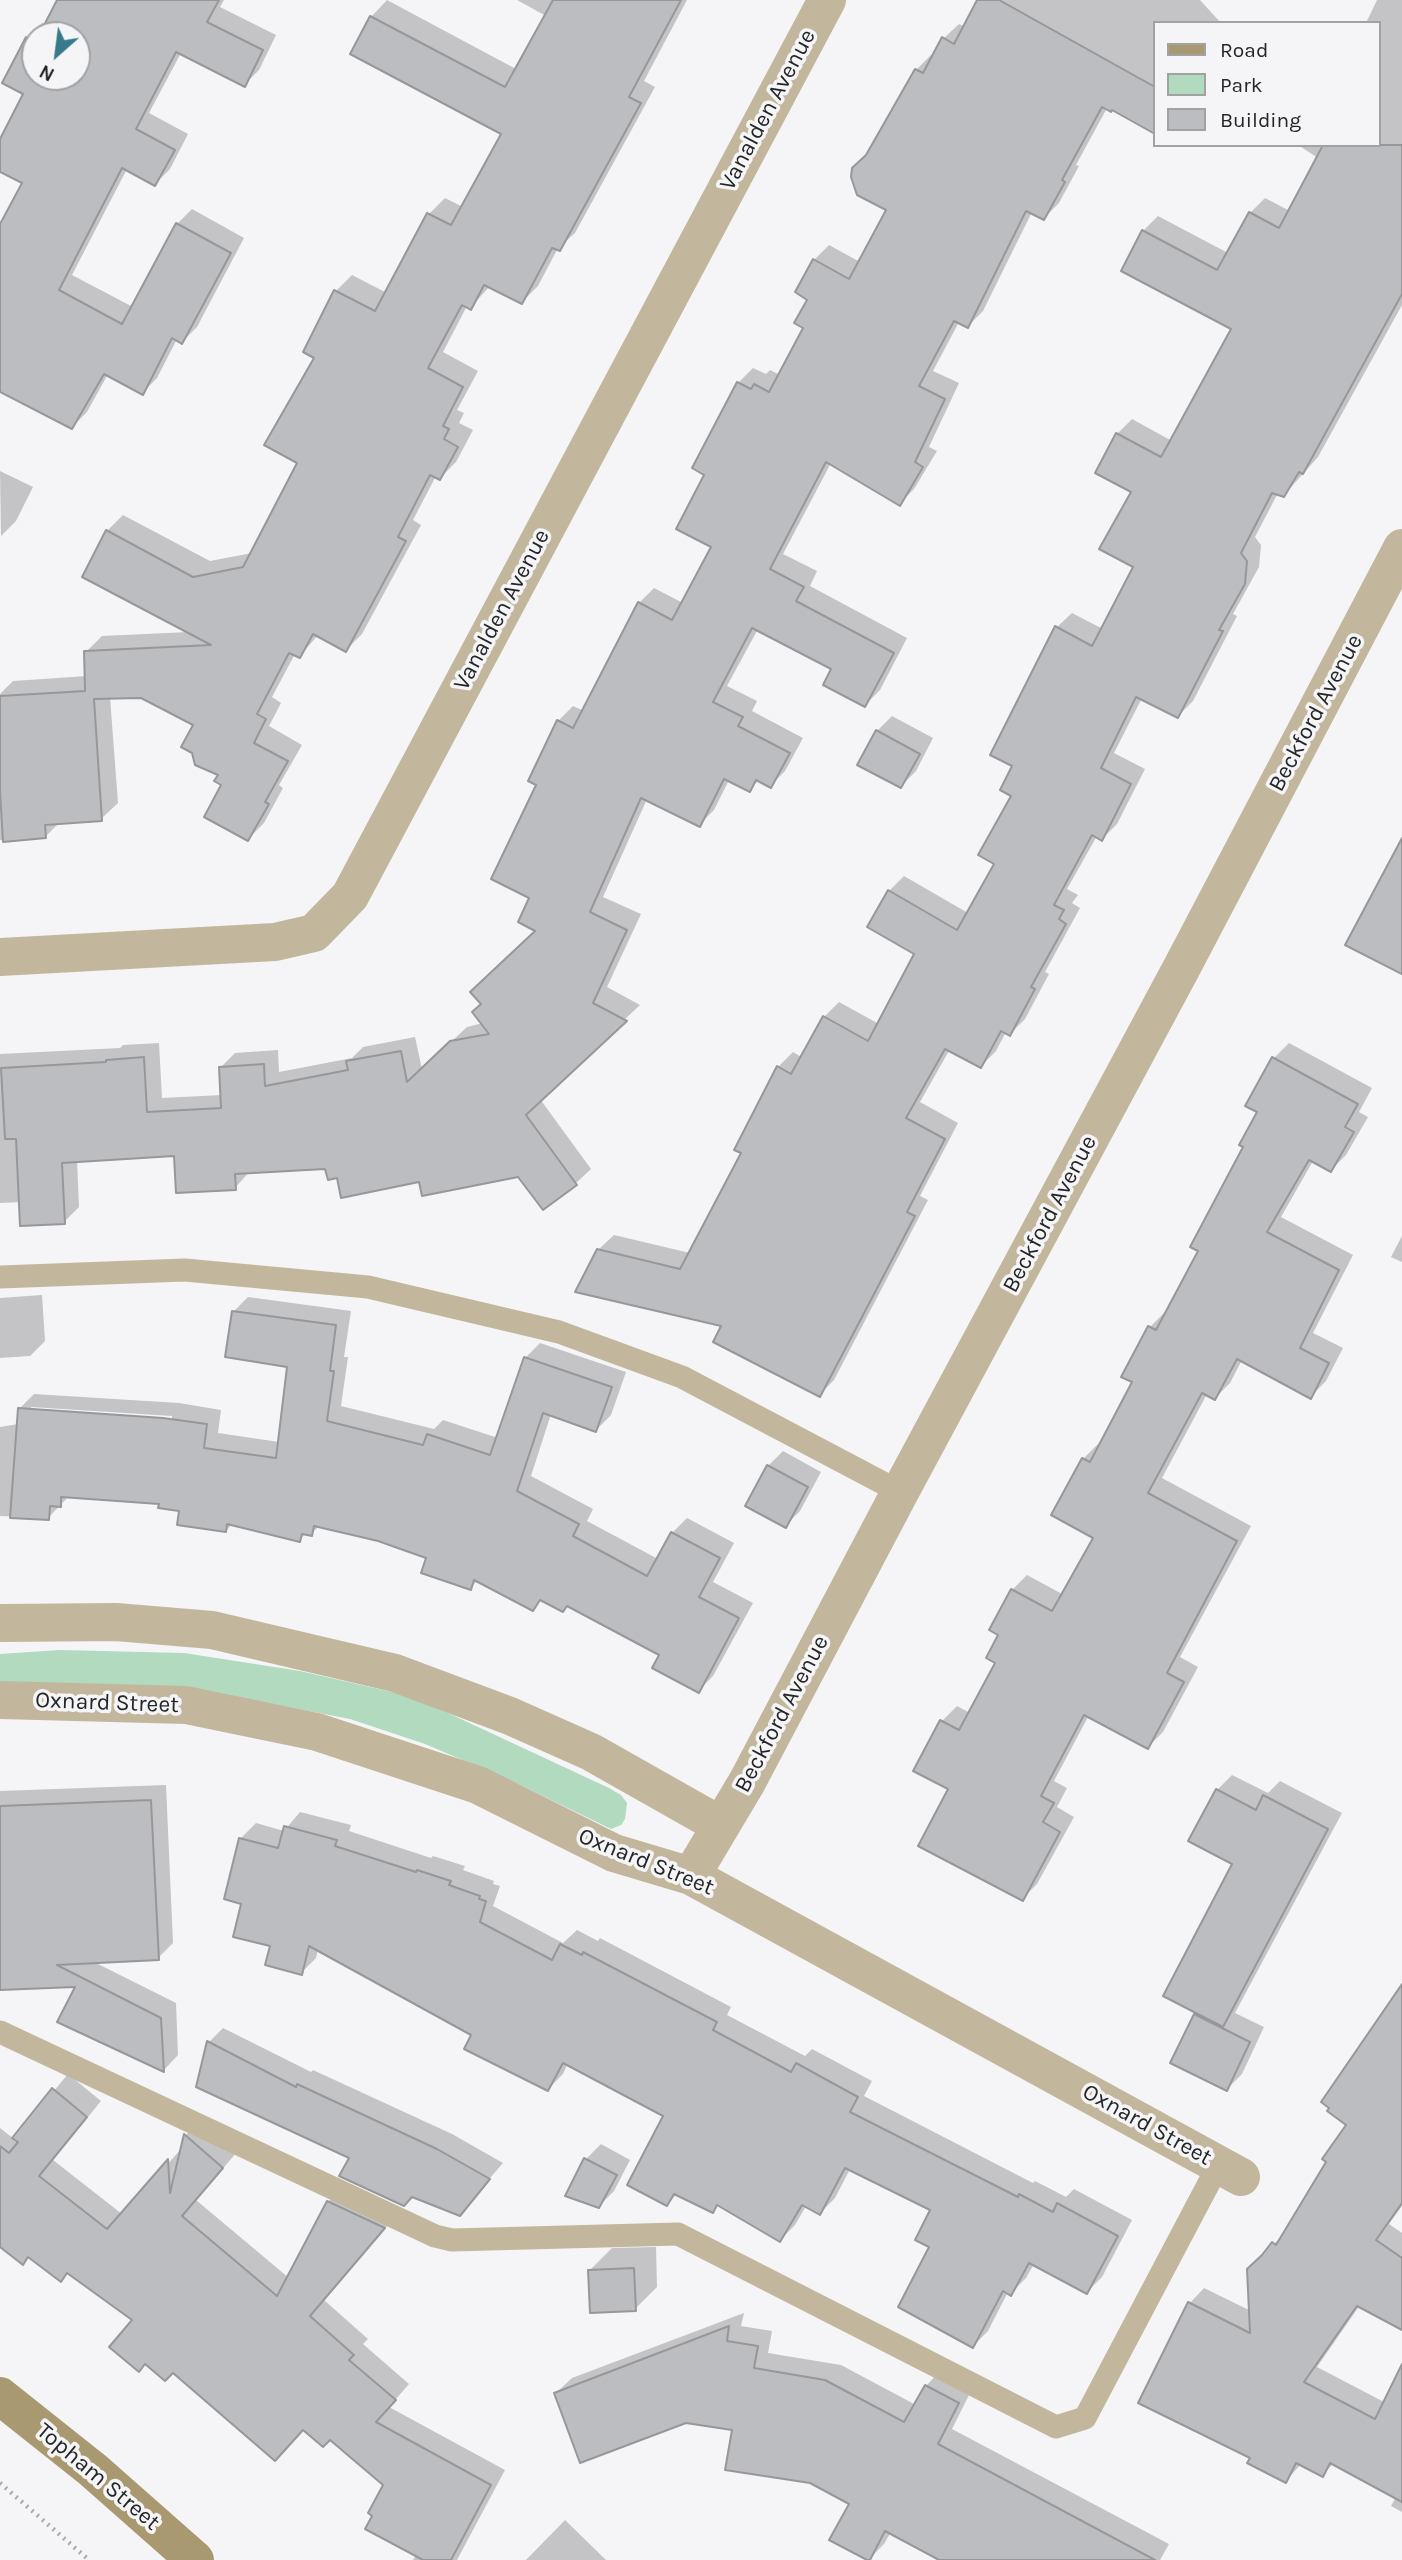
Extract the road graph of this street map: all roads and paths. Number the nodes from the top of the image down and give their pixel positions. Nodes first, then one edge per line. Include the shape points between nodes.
1 (827, 0) edge
2 (1402, 548) edge
3 (0, 957) edge
4 (0, 1277) edge
5 (900, 1492) junction
6 (0, 1623) edge
7 (0, 1700) edge
8 (720, 1825) junction
9 (691, 1876) junction
10 (0, 2032) edge
11 (1230, 2170) joint
12 (0, 2396) edge
13 (0, 2483) edge
14 (89, 2560) edge
15 (195, 2560) edge

1 - 3 street, Vanalden Avenue via 350,896 314,933 275,942
2 - 5 street, Beckford Avenue
4 - 5 lane via 185,1270 368,1287 546,1329 682,1377
5 - 8 street, Beckford Avenue
6 - 8 street via 116,1622 212,1630 395,1673 591,1752
7 - 9 street, Oxnard Street via 186,1705 317,1732 478,1785 614,1853
8 - 9 street, Beckford Avenue
9 - 11 street, Oxnard Street
10 - 11 lane via 435,2236 452,2240 678,2234 1056,2427 1085,2418
12 - 15 main road, Topham Street
13 - 14 path

